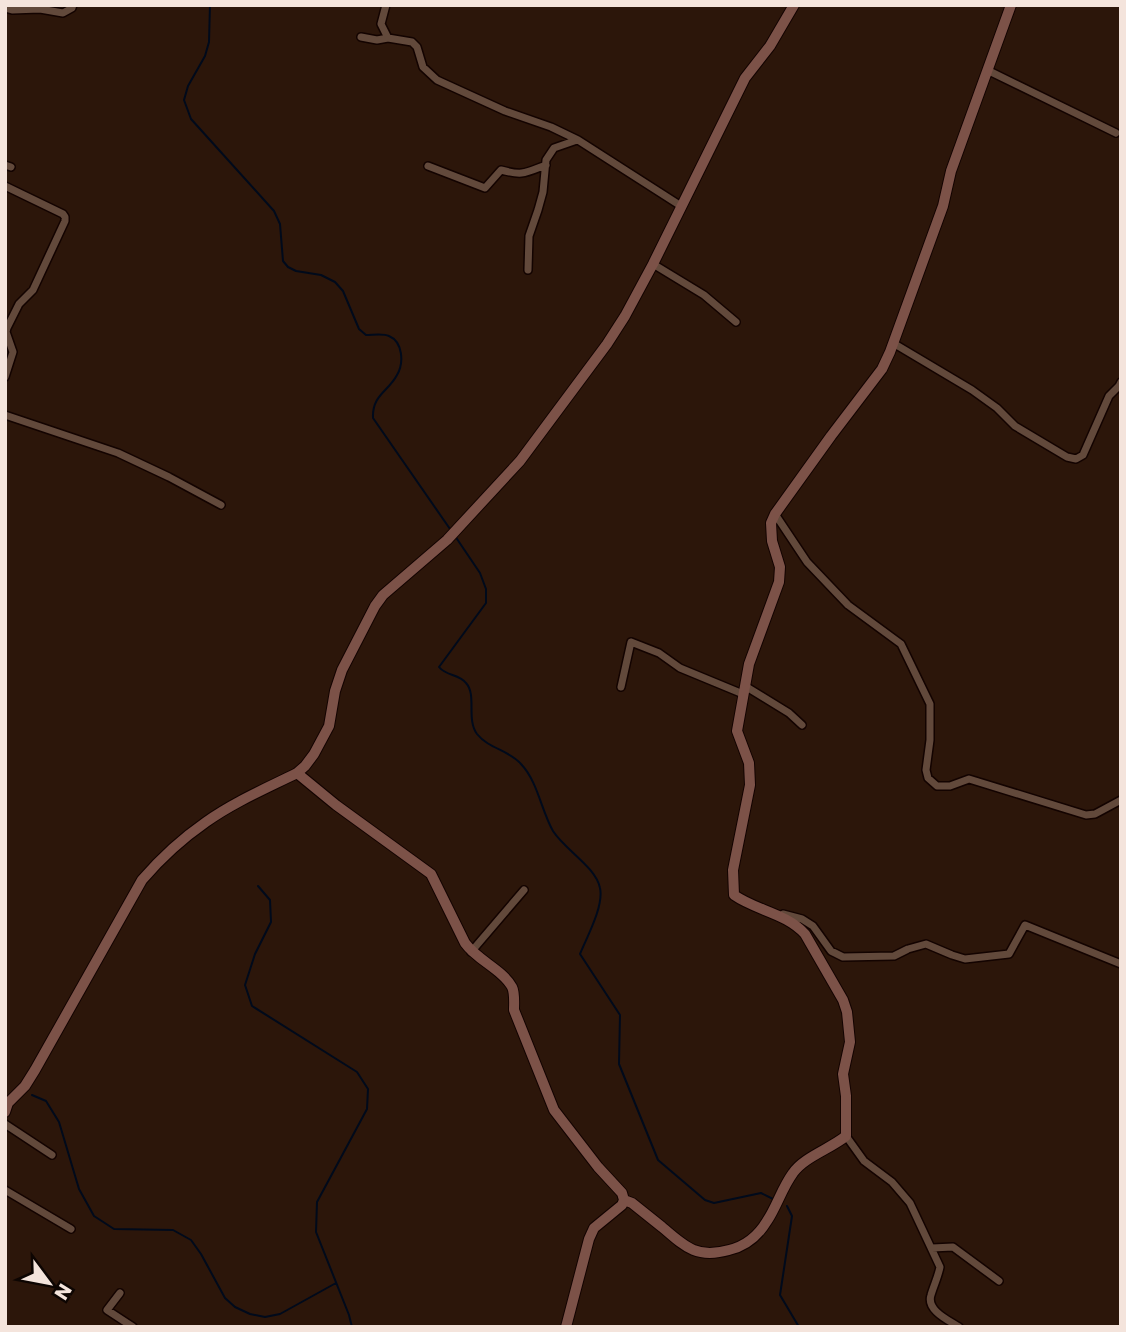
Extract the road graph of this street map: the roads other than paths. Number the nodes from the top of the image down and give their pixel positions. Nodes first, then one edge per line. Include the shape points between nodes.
1 (73, 5) edge
2 (386, 5) edge
3 (793, 5) edge
4 (1011, 5) edge
5 (5, 8) edge
6 (360, 37) dead end
7 (388, 38) junction
8 (987, 70) junction
9 (1115, 133) dead end
10 (578, 140) junction
11 (546, 165) junction
12 (428, 166) dead end
13 (5, 187) edge
14 (681, 206) junction
15 (653, 264) junction
16 (528, 270) dead end
17 (736, 322) dead end
18 (893, 343) junction
19 (5, 376) edge
20 (1121, 382) edge
21 (5, 415) edge
22 (221, 505) dead end
23 (775, 514) junction
24 (621, 687) dead end
25 (744, 690) junction
26 (802, 725) dead end
27 (297, 773) junction
28 (1121, 800) edge
29 (524, 890) dead end
30 (772, 912) junction
31 (471, 952) junction
32 (1121, 964) edge
33 (5, 1112) edge
34 (5, 1124) edge
35 (846, 1136) junction
36 (52, 1155) dead end
37 (5, 1190) edge
38 (624, 1200) junction
39 (71, 1229) dead end
40 (932, 1248) junction
41 (999, 1281) dead end
42 (120, 1293) dead end
43 (133, 1327) edge
44 (566, 1327) edge
45 (959, 1327) edge

1 - 5 street via 63,13
2 - 7 street via 382,24
3 - 14 street via 746,78
4 - 8 street
6 - 7 street
7 - 10 street via 412,42 423,67 438,80
8 - 9 street
8 - 18 street
10 - 11 street via 554,148
10 - 14 street
11 - 12 street via 524,173 501,170 485,188
11 - 16 street via 541,201 529,236
13 - 19 street via 65,217 33,290 6,328 13,352
14 - 15 street
15 - 17 street via 704,295
15 - 27 street via 607,344 520,461 458,529 375,606 342,670 329,726
18 - 20 street via 972,390 1015,426 1076,459 1083,455 1109,396
18 - 23 street via 882,369
21 - 22 street via 118,453
23 - 25 street via 772,541 780,567 779,582
23 - 28 street via 807,562 848,606 901,644 930,704 926,770 937,786 969,779 1086,815
24 - 25 street via 631,642 680,668
25 - 26 street via 789,713
25 - 30 street via 737,732 749,763 750,785 733,870 734,895
27 - 31 street via 431,874
27 - 33 street via 206,822 142,880 35,1070
29 - 31 street
30 - 32 street via 802,919 831,951 843,957 894,956 926,944 965,959 1009,954 1025,925
30 - 35 street via 805,934 847,1012
31 - 38 street via 512,986 514,1010 554,1111
34 - 36 street
35 - 38 street via 793,1172 766,1223 739,1248 698,1252 679,1244
35 - 40 street via 863,1161 902,1192
37 - 39 street
38 - 44 street via 594,1228
40 - 41 street via 953,1247
40 - 45 street via 940,1267 929,1297 931,1305
42 - 43 street via 107,1310

